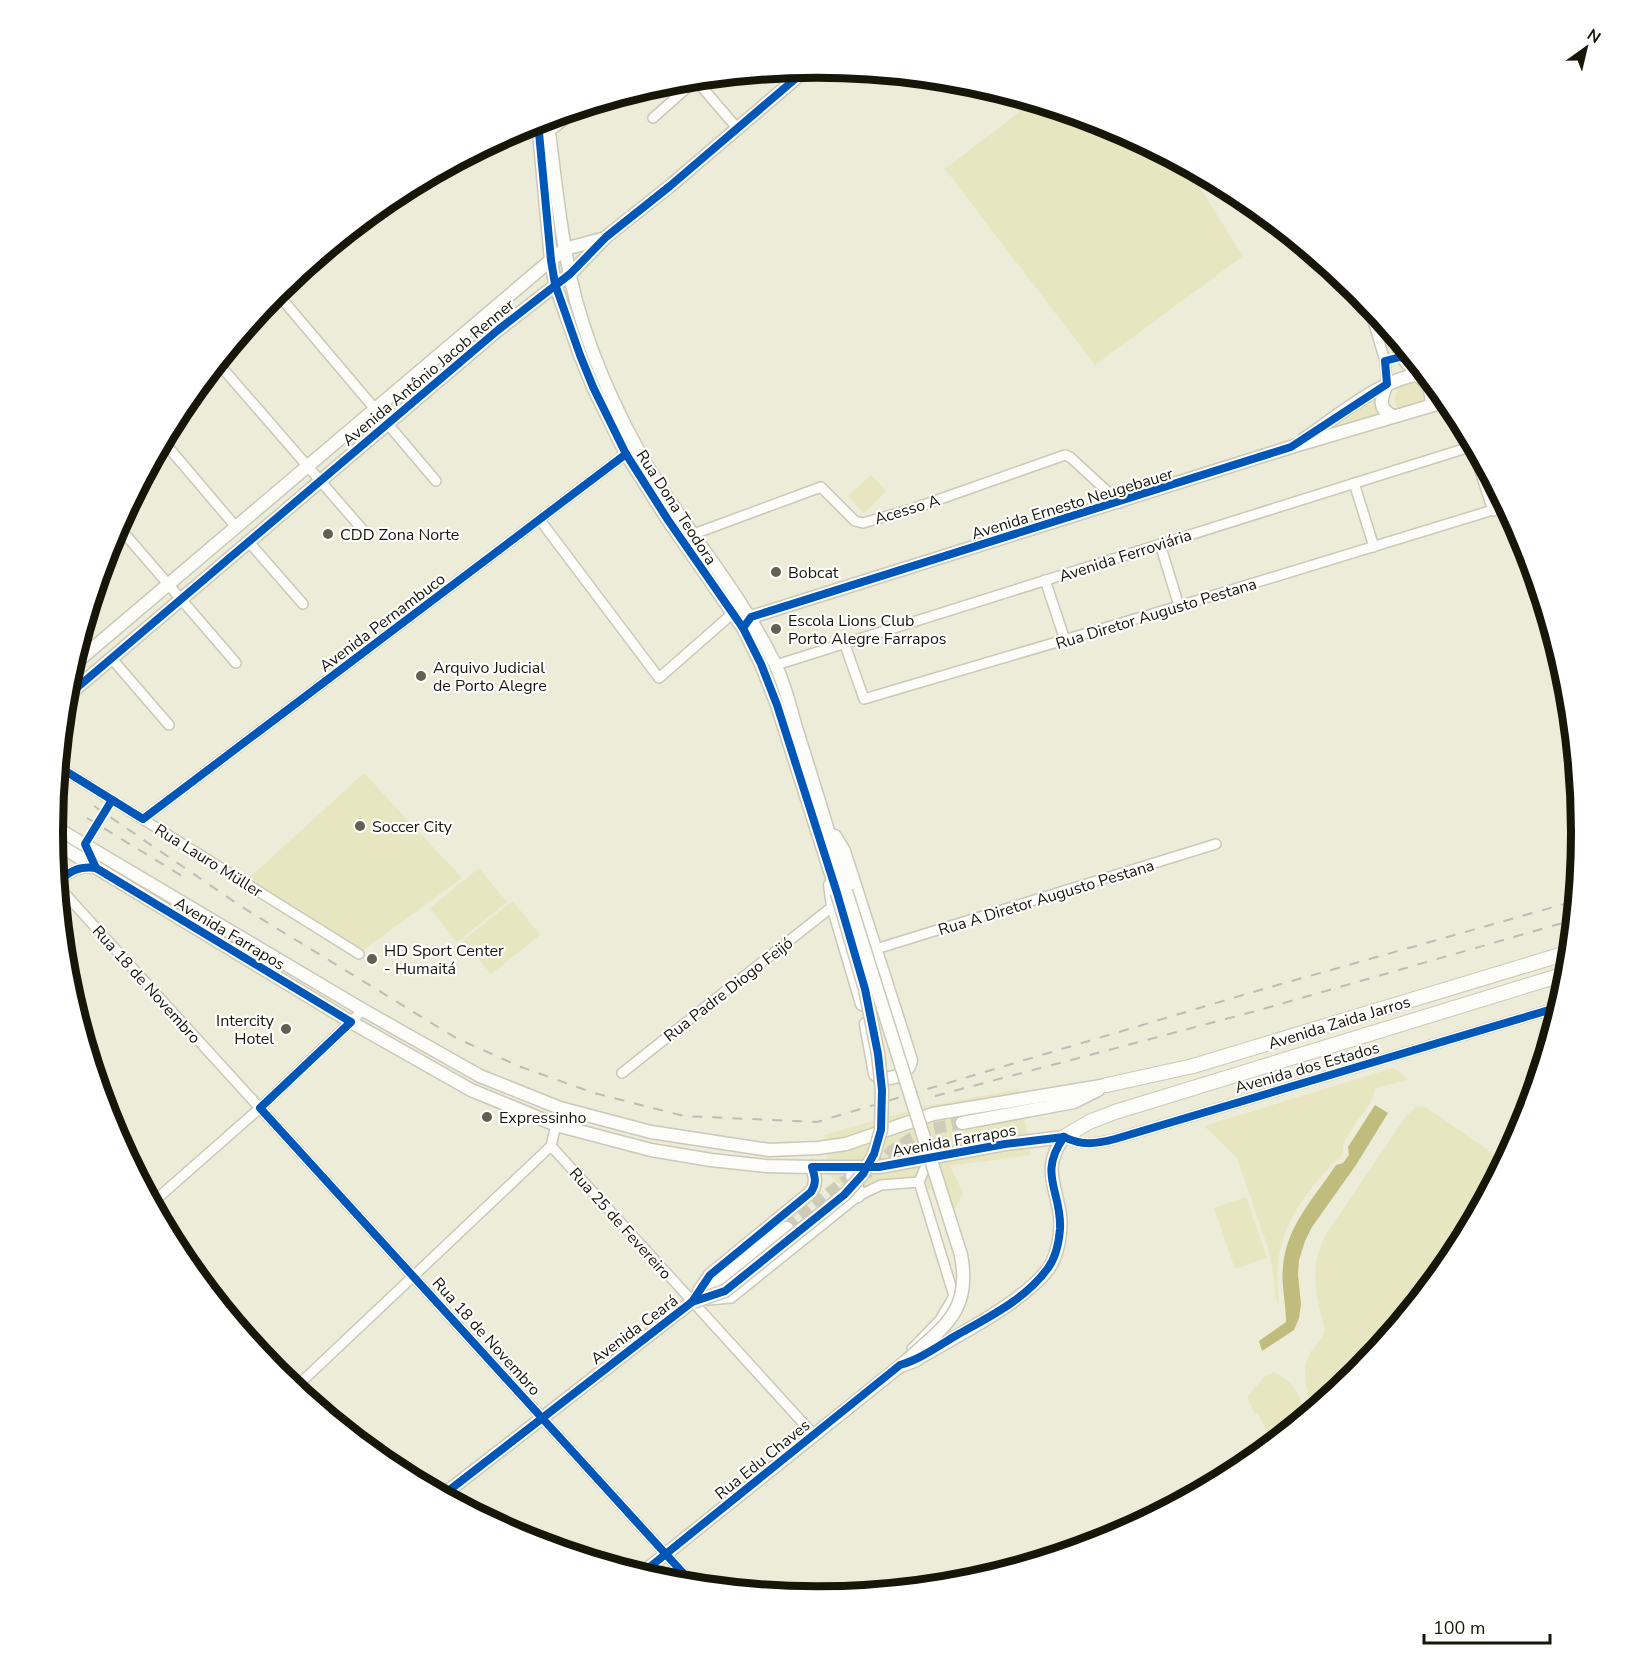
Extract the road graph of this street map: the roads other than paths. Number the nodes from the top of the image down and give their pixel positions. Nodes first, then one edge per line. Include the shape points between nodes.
1 (795, 79) edge
2 (702, 87) edge
3 (685, 90) edge
4 (652, 118) dead end
5 (560, 123) edge
6 (549, 127) edge
7 (737, 128) junction
8 (539, 131) edge
9 (549, 132) junction
10 (606, 237) junction
11 (565, 249) junction
12 (551, 260) junction
13 (570, 274) junction
14 (555, 284) junction
15 (283, 300) edge
16 (534, 301) junction
17 (564, 308) junction
18 (486, 316) junction
19 (1374, 325) edge
20 (498, 330) junction
21 (444, 351) junction
22 (593, 351) junction
23 (580, 355) junction
24 (457, 365) junction
25 (223, 368) edge
26 (1416, 375) edge
27 (1387, 384) junction
28 (1431, 395) edge
29 (1437, 403) edge
30 (1431, 405) junction
31 (375, 410) junction
32 (1394, 416) junction
33 (388, 424) junction
34 (1291, 447) junction
35 (169, 448) edge
36 (1466, 448) edge
37 (639, 452) junction
38 (626, 454) junction
39 (308, 466) junction
40 (1483, 480) edge
41 (320, 481) junction
42 (436, 481) dead end
43 (1354, 483) junction
44 (278, 493) junction
45 (1120, 503) junction
46 (289, 506) junction
47 (1498, 509) edge
48 (1493, 511) junction
49 (540, 520) junction
50 (236, 527) junction
51 (125, 533) edge
52 (691, 534) junction
53 (369, 537) dead end
54 (248, 541) junction
55 (1160, 544) junction
56 (1374, 547) junction
57 (1045, 580) junction
58 (169, 585) junction
59 (734, 593) junction
60 (181, 599) junction
61 (303, 604) dead end
62 (146, 605) junction
63 (1179, 606) junction
64 (732, 614) junction
65 (751, 617) junction
66 (157, 620) junction
67 (118, 628) junction
68 (743, 628) junction
69 (1065, 640) junction
70 (844, 642) junction
71 (129, 643) junction
72 (84, 656) edge
73 (112, 659) junction
74 (236, 663) dead end
75 (776, 665) junction
76 (76, 688) edge
77 (169, 725) dead end
78 (66, 771) edge
79 (143, 819) junction
80 (826, 823) junction
81 (63, 832) edge
82 (1216, 844) dead end
83 (64, 848) edge
84 (96, 868) junction
85 (65, 876) edge
86 (66, 896) edge
87 (839, 897) junction
88 (876, 949) junction
89 (359, 954) dead end
90 (1561, 955) edge
91 (1557, 976) edge
92 (363, 1010) junction
93 (1549, 1010) edge
94 (351, 1022) junction
95 (622, 1073) dead end
96 (1107, 1085) junction
97 (260, 1108) junction
98 (560, 1108) junction
99 (962, 1123) tunnel mouth
100 (556, 1125) junction
101 (1064, 1137) junction
102 (551, 1146) junction
103 (945, 1154) junction
104 (812, 1167) junction
105 (847, 1167) junction
106 (919, 1182) junction
107 (858, 1196) junction
108 (158, 1198) edge
109 (787, 1228) tunnel mouth
110 (414, 1276) junction
111 (693, 1302) junction
112 (902, 1364) junction
113 (302, 1382) edge
114 (542, 1416) junction
115 (814, 1435) junction
116 (448, 1489) edge
117 (666, 1554) junction
118 (650, 1567) edge
119 (684, 1574) edge

1 - 7 main road, Avenida Antônio Jacob Renner
2 - 7 street
3 - 4 street
5 - 9 street
6 - 9 main road, Rua Dona Teodora
7 - 10 main road, Avenida Antônio Jacob Renner
8 - 12 main road, Rua Dona Teodora
9 - 11 main road, Rua Dona Teodora
10 - 11 main road, Avenida Antônio Jacob Renner
10 - 13 main road, Avenida Antônio Jacob Renner
11 - 12 main road, Avenida Antônio Jacob Renner
11 - 13 main road, Rua Dona Teodora
12 - 14 main road, Rua Dona Teodora
12 - 18 main road, Avenida Antônio Jacob Renner
13 - 14 main road, Avenida Antônio Jacob Renner
13 - 22 main road, Rua Dona Teodora
14 - 16 main road, Avenida Antônio Jacob Renner
14 - 17 main road, Rua Dona Teodora
15 - 31 street
16 - 17 main road via 545,300
16 - 20 main road, Avenida Antônio Jacob Renner
17 - 23 main road, Rua Dona Teodora
18 - 20 main road
18 - 21 main road, Avenida Antônio Jacob Renner
19 - 27 street
20 - 24 main road, Avenida Antônio Jacob Renner
21 - 24 main road
21 - 31 main road, Avenida Antônio Jacob Renner
22 - 23 main road
22 - 37 main road, Rua Dona Teodora
23 - 38 main road, Rua Dona Teodora
24 - 33 main road, Avenida Antônio Jacob Renner
25 - 39 street
26 - 27 main road, Avenida Ernesto Neugebauer
27 - 32 main road via 1381,403
27 - 34 main road, Avenida Ernesto Neugebauer
28 - 30 main road
29 - 30 main road, Avenida Ernesto Neugebauer
30 - 32 main road, Avenida Ernesto Neugebauer
31 - 33 street
31 - 39 main road, Avenida Antônio Jacob Renner
32 - 34 main road, Avenida Ernesto Neugebauer
33 - 41 main road, Avenida Antônio Jacob Renner
33 - 42 street
34 - 45 main road, Avenida Ernesto Neugebauer
35 - 50 street
36 - 43 street, Avenida Ferroviária
37 - 38 street, Avenida Pernambuco
37 - 52 main road, Rua Dona Teodora
38 - 49 street, Avenida Pernambuco
38 - 64 main road, Rua Dona Teodora
39 - 41 street
39 - 44 main road, Avenida Antônio Jacob Renner
40 - 48 street
41 - 46 main road, Avenida Antônio Jacob Renner
41 - 53 street
43 - 55 street, Avenida Ferroviária
43 - 56 street
44 - 46 main road
44 - 50 main road, Avenida Antônio Jacob Renner
45 - 52 street, Acesso A via 1065,455 863,523 855,521 821,487
45 - 65 main road, Avenida Ernesto Neugebauer
46 - 54 main road, Avenida Antônio Jacob Renner
47 - 48 street, Rua Diretor Augusto Pestana
48 - 56 street, Rua Diretor Augusto Pestana
49 - 64 street via 659,678
49 - 79 street, Avenida Pernambuco
50 - 58 main road, Avenida Antônio Jacob Renner
51 - 58 street
52 - 59 main road, Rua Dona Teodora
54 - 60 main road, Avenida Antônio Jacob Renner
54 - 61 street
55 - 57 street, Avenida Ferroviária
55 - 63 street
56 - 63 street, Rua Diretor Augusto Pestana
57 - 69 street
57 - 70 street, Avenida Ferroviária
58 - 60 street
58 - 62 main road, Avenida Antônio Jacob Renner
59 - 64 street
59 - 65 main road, Rua Dona Teodora
60 - 66 main road, Avenida Antônio Jacob Renner
60 - 74 street
62 - 66 main road via 147,615
62 - 67 main road, Avenida Antônio Jacob Renner
63 - 69 street, Rua Diretor Augusto Pestana
64 - 68 main road, Rua Dona Teodora
65 - 68 main road
65 - 75 main road, Rua Dona Teodora
66 - 71 main road, Avenida Antônio Jacob Renner
67 - 71 main road via 129,632
67 - 72 main road, Avenida Antônio Jacob Renner
68 - 87 main road, Rua Dona Teodora via 777,705
69 - 70 street, Rua Diretor Augusto Pestana via 864,699
70 - 75 street, Avenida Ferroviária
71 - 73 main road, Avenida Antônio Jacob Renner
73 - 76 main road, Avenida Antônio Jacob Renner
73 - 77 street
75 - 80 main road, Rua Dona Teodora
78 - 79 street, Rua Lauro Müller
79 - 89 street, Rua Lauro Müller
80 - 87 main road, Rua Dona Teodora
80 - 88 main road via 844,851
81 - 92 main road, Avenida Farrapos
82 - 88 street, Rua A Diretor Augusto Pestana
83 - 84 main road, Avenida Farrapos
84 - 85 street via 73,869
84 - 94 main road, Avenida Farrapos
86 - 97 street, Rua 18 de Novembro
87 - 88 main road via 875,1074 888,1078 905,1072 910,1060
87 - 95 street, Rua Padre Diogo Feijó
87 - 111 main road, bridge via 865,989 878,1054 881,1130 874,1154 844,1195 725,1291
87 - 112 main road, bridge via 965,1275 956,1312
90 - 96 highway, Avenida Zaida Jarros via 1193,1066
91 - 101 highway, Avenida Zaida Jarros via 1115,1112
92 - 94 street
92 - 98 main road, Avenida Farrapos via 480,1076
93 - 101 street, Avenida dos Estados via 1116,1140 1082,1144
94 - 97 street
94 - 100 main road, Avenida Farrapos via 471,1090
96 - 98 main road, Avenida Farrapos via 933,1114 846,1144 818,1148 769,1150 712,1142 651,1132
96 - 99 main road, Avenida Farrapos via 1074,1102
97 - 108 street
97 - 110 street, Rua 18 de Novembro
98 - 100 street
100 - 102 street
100 - 104 main road, Avenida Farrapos via 661,1152 766,1166
101 - 103 main road, Avenida Farrapos
101 - 112 main road via 1051,1167 1060,1228 1049,1267 1014,1300 914,1361
102 - 110 street
102 - 111 street, Rua 25 de Fevereiro
103 - 105 main road, Avenida Farrapos via 879,1167
103 - 106 street via 924,1170
104 - 105 main road, Avenida Farrapos
104 - 111 main road, Avenida Ceará via 816,1178 811,1192 710,1275
105 - 107 main road via 856,1181
106 - 107 street, Avenida Ceará via 881,1185
106 - 112 street, Rua Edu Chaves via 954,1296 940,1320
107 - 111 street, Avenida Ceará via 731,1298
109 - 111 main road, Avenida Ceará
110 - 113 street
110 - 114 street, Rua 18 de Novembro
111 - 114 main road, Avenida Ceará
111 - 115 street, Rua 25 de Fevereiro
112 - 115 main road, Rua Edu Chaves
114 - 116 main road, Avenida Ceará
114 - 117 street, Rua 18 de Novembro
115 - 117 main road, Rua Edu Chaves
117 - 118 main road, Rua Edu Chaves
117 - 119 street, Rua 18 de Novembro

